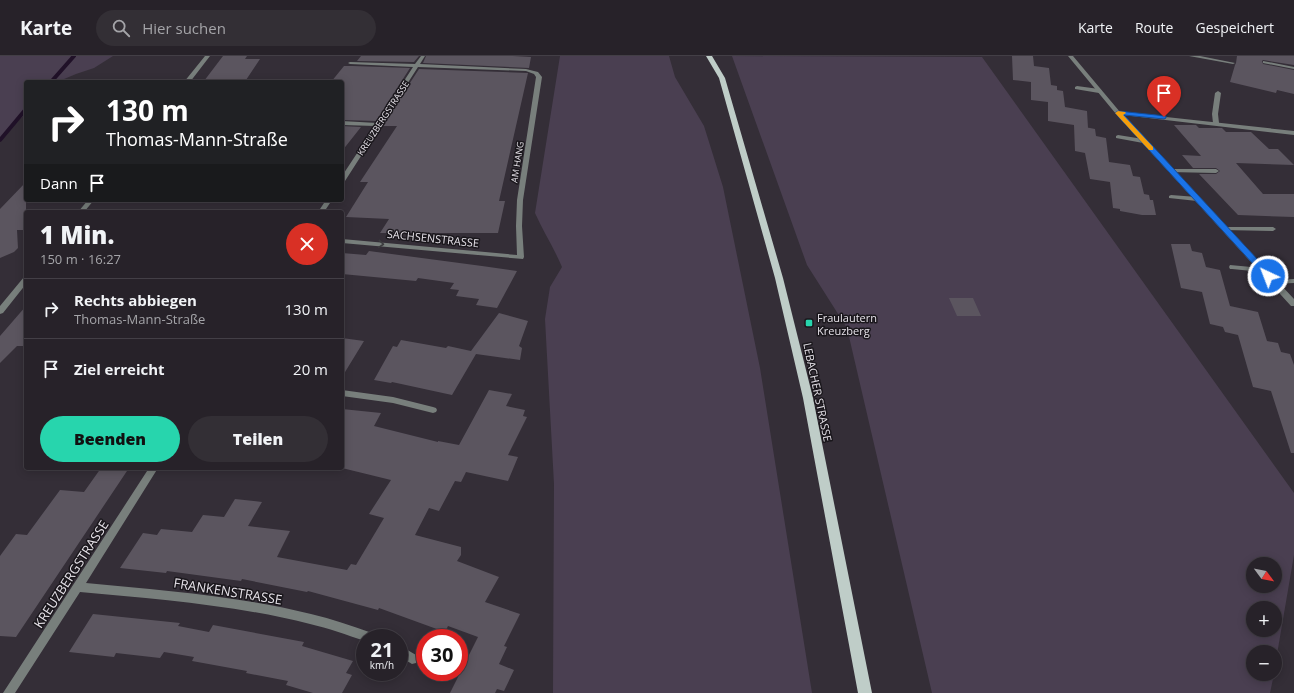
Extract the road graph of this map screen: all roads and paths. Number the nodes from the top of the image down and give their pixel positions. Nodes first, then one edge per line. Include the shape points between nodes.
1 (208, 56) edge
2 (423, 56) edge
3 (709, 56) edge
4 (1070, 56) edge
5 (1191, 56) edge
6 (1265, 62) dead end
7 (350, 63) dead end
8 (1233, 63) dead end
9 (417, 66) junction
10 (1294, 68) edge
11 (189, 80) edge
12 (1077, 88) dead end
13 (1099, 92) junction
14 (1218, 93) dead end
15 (1118, 113) junction
16 (344, 123) edge
17 (1216, 123) junction
18 (379, 125) junction
19 (1294, 133) edge
20 (1118, 137) dead end
21 (1143, 141) junction
22 (1171, 171) junction
23 (1216, 171) dead end
24 (344, 178) edge
25 (1171, 197) dead end
26 (1197, 199) junction
27 (89, 202) edge
28 (83, 210) edge
29 (1273, 229) dead end
30 (1226, 230) junction
31 (344, 241) edge
32 (521, 257) joint
33 (1232, 267) dead end
34 (1262, 270) junction
35 (24, 281) edge
36 (1294, 281) edge
37 (1273, 282) junction
38 (1294, 304) edge
39 (0, 311) edge
40 (344, 393) edge
41 (433, 410) dead end
42 (153, 470) edge
43 (78, 587) junction
44 (356, 633) edge
45 (408, 656) edge
46 (412, 659) dead end
47 (9, 693) edge
48 (865, 693) edge

1 - 11 street
2 - 9 street, KREUZBERGSTRASSE
3 - 48 main road, LEBACHER STRASSE via 722,78 779,278 808,398
4 - 13 street
5 - 8 street
6 - 10 street
7 - 9 street
9 - 18 street, KREUZBERGSTRASSE
9 - 32 street, AM HANG via 526,70 536,73 539,77 520,200
12 - 13 street
13 - 15 street
14 - 17 street
15 - 17 street
15 - 21 street
16 - 18 street
17 - 19 street
18 - 24 street, KREUZBERGSTRASSE
20 - 21 street
21 - 22 street
22 - 23 street
22 - 26 street
25 - 26 street
26 - 30 street
27 - 28 street
29 - 30 street
30 - 34 street
31 -> 32 street, SACHSENSTRASSE
33 - 34 street
34 - 37 street
35 - 39 street
36 - 37 street
37 - 38 street
40 - 41 street via 393,400
42 - 43 street, KREUZBERGSTRASSE
43 - 44 street, FRANKENSTRASSE via 203,600 264,610 304,617
43 - 47 street, KREUZBERGSTRASSE
45 - 46 street

